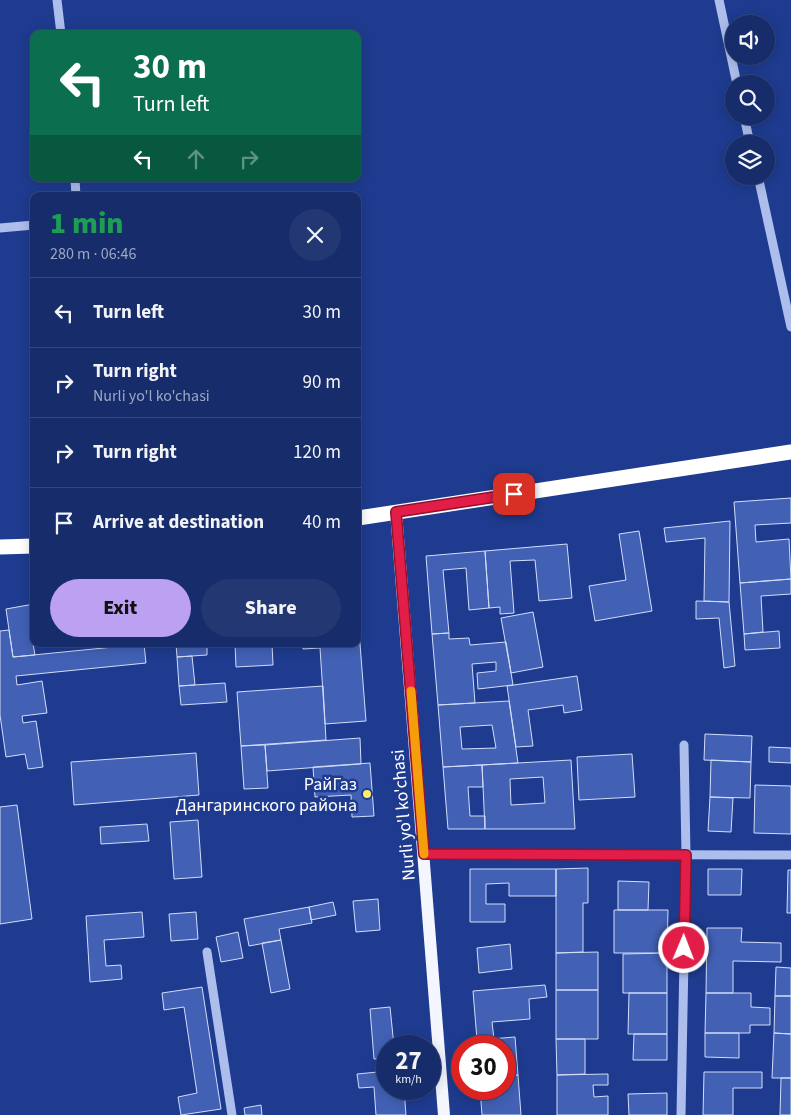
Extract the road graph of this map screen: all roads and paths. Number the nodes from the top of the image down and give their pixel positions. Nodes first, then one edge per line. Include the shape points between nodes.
1 (57, 0) edge
2 (719, 0) edge
3 (61, 30) edge
4 (735, 75) edge
5 (760, 185) edge
6 (30, 225) edge
7 (0, 228) edge
8 (791, 327) edge
9 (791, 452) edge
10 (396, 512) junction
11 (361, 518) edge
12 (30, 546) edge
13 (0, 547) edge
14 (684, 746) dead end
15 (424, 854) junction
16 (686, 855) junction
17 (791, 855) edge
18 (207, 952) dead end
19 (232, 1115) edge
20 (444, 1115) edge
21 (681, 1115) edge

1 - 3 street
2 - 4 street
5 - 8 street
6 - 7 street
9 - 10 highway
10 - 11 highway
10 - 15 main road, Nurli yo'l ko'chasi
12 - 13 highway
14 - 16 street
15 - 16 street
15 - 20 main road, Nurli yo'l ko'chasi
16 - 17 street
16 - 21 street
18 - 19 street

